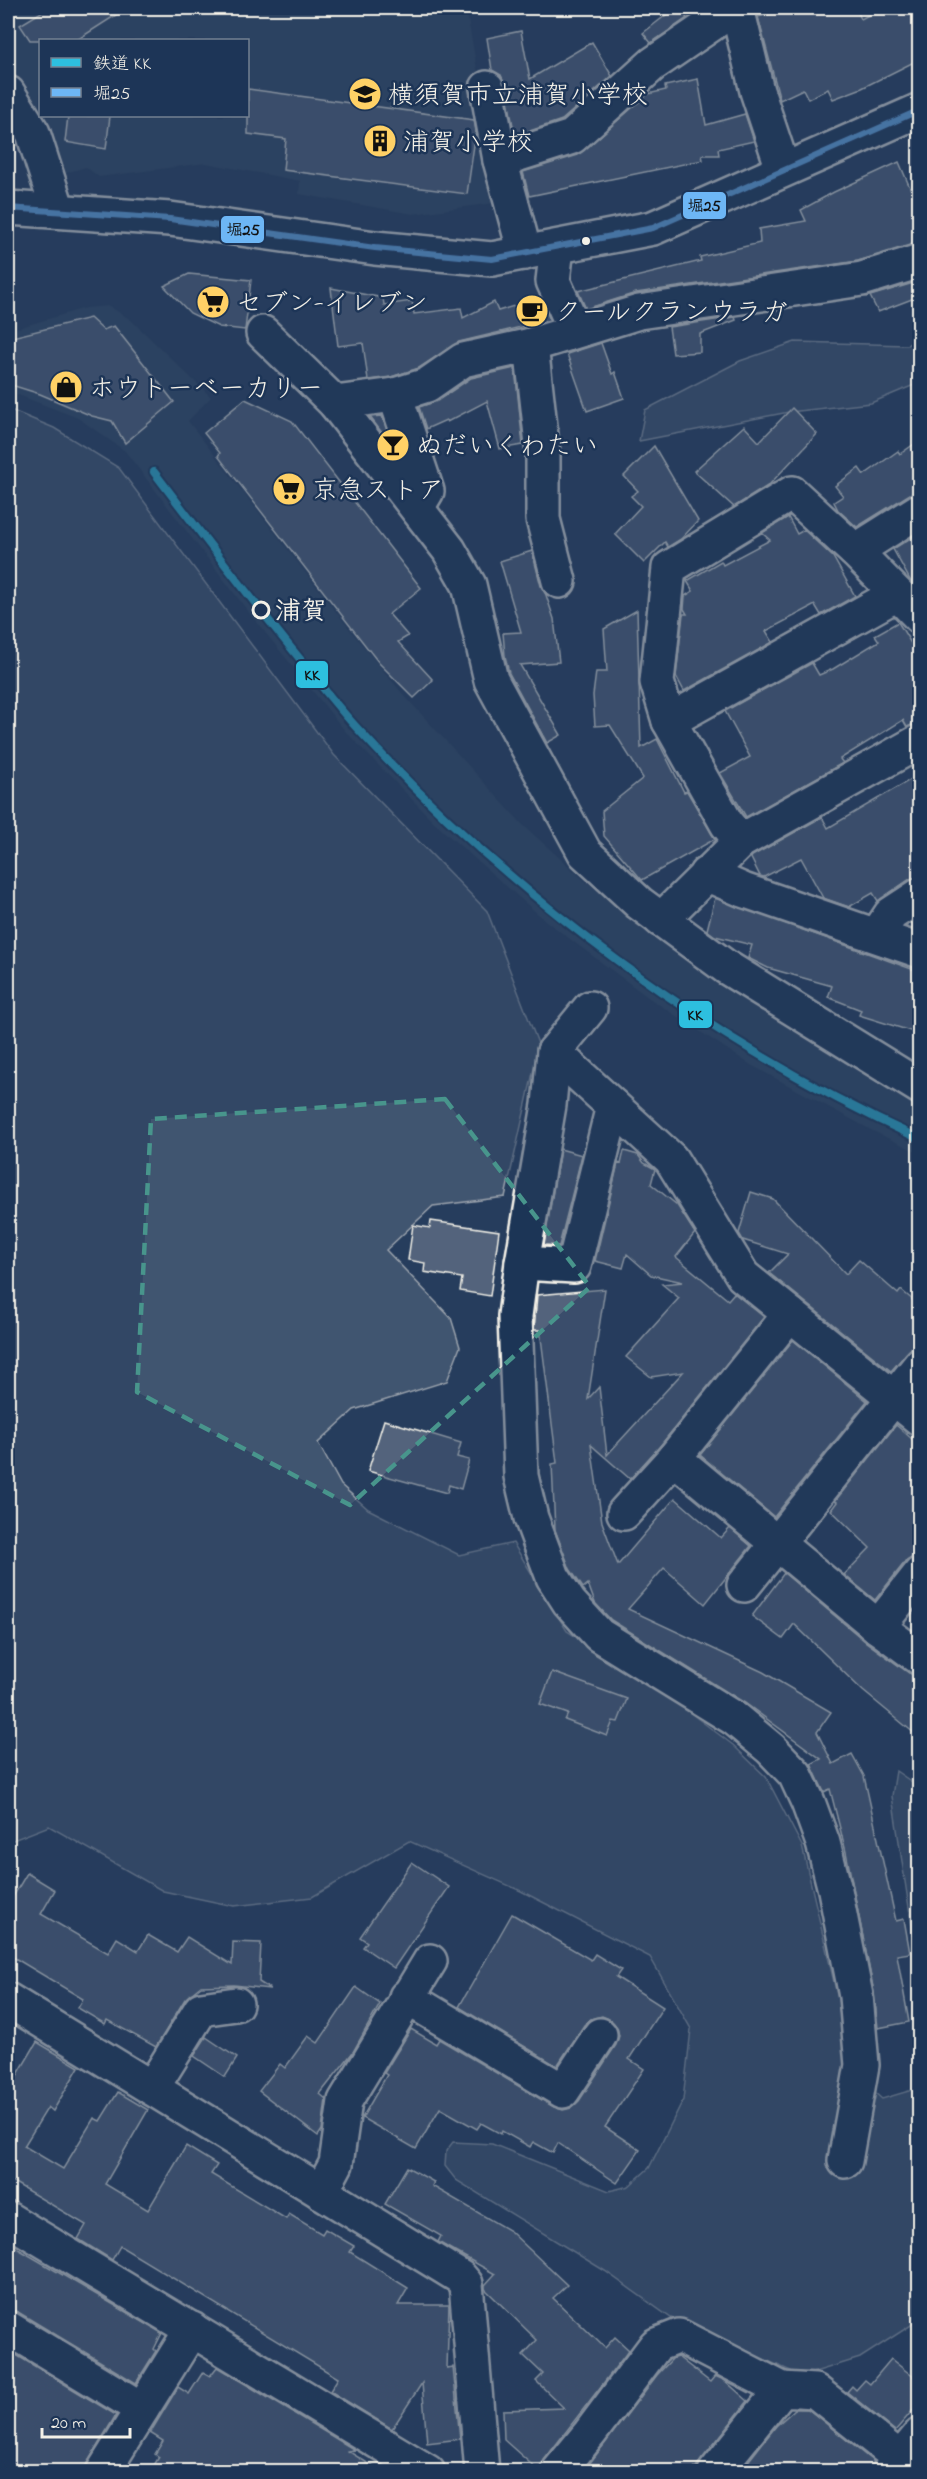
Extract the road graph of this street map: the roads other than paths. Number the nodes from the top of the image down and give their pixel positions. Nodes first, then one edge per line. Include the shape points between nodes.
1 (736, 8) edge
2 (487, 88) dead end
3 (8, 93) edge
4 (920, 110) edge
5 (500, 160) junction
6 (783, 169) junction
7 (8, 208) edge
8 (58, 211) junction
9 (557, 247) junction
10 (525, 253) junction
11 (920, 261) edge
12 (575, 330) junction
13 (263, 333) dead end
14 (531, 345) junction
15 (395, 395) junction
16 (335, 403) junction
17 (417, 508) junction
18 (920, 510) edge
19 (855, 551) junction
20 (560, 581) dead end
21 (897, 594) junction
22 (920, 617) edge
23 (669, 721) junction
24 (920, 741) edge
25 (741, 841) junction
26 (706, 874) junction
27 (920, 896) edge
28 (661, 920) junction
29 (877, 935) junction
30 (920, 951) edge
31 (590, 1008) dead end
32 (554, 1052) junction
33 (920, 1087) edge
34 (613, 1106) junction
35 (522, 1263) junction
36 (790, 1314) junction
37 (920, 1365) edge
38 (892, 1398) junction
39 (920, 1419) edge
40 (674, 1458) junction
41 (624, 1513) dead end
42 (778, 1543) junction
43 (920, 1574) edge
44 (744, 1585) dead end
45 (878, 1627) junction
46 (920, 1658) edge
47 (430, 1961) dead end
48 (406, 1998) junction
49 (8, 2000) edge
50 (236, 2004) dead end
51 (600, 2035) dead end
52 (152, 2088) junction
53 (845, 2161) dead end
54 (321, 2192) junction
55 (8, 2219) edge
56 (8, 2328) edge
57 (192, 2329) junction
58 (782, 2389) junction
59 (142, 2409) junction
60 (907, 2459) edge
61 (424, 2470) edge
62 (105, 2471) edge
63 (483, 2472) edge
64 (558, 2472) edge
65 (715, 2472) edge

1 - 5 street via 653,64 572,137
1 - 6 street via 757,91
2 - 5 street
3 - 8 street via 33,133
4 - 6 street
5 - 10 street
6 - 9 street via 652,228
7 - 8 street
8 - 10 street via 170,219 464,258 492,259
9 - 10 street
9 - 12 street via 553,281
11 - 12 street via 862,279 639,312
12 - 14 street
13 - 16 street
14 - 15 street via 463,360 427,385
14 - 20 street via 543,453 543,519
15 - 16 street
15 - 17 street via 428,490
16 - 17 street
17 - 28 street via 449,550 469,585 491,680 585,853
18 - 19 street
19 - 21 street
19 - 23 street via 792,493 669,568 657,682
21 - 22 street
21 - 23 street
23 - 25 street via 727,824
24 - 25 street
25 - 26 street
26 - 28 street
26 - 29 street
27 - 29 street via 891,914
28 - 33 street via 726,967
29 - 30 street
31 - 32 street
32 - 34 street
32 - 35 street via 549,1105
34 - 35 street via 574,1266
34 - 36 street via 671,1159 743,1276
35 - 53 street via 515,1316 521,1476 531,1518 553,1577 599,1635 707,1700 771,1749 795,1774 823,1843 856,1996 862,2065
36 - 38 street
36 - 40 street
37 - 38 street
38 - 39 street
38 - 42 street
40 - 41 street
40 - 42 street
42 - 44 street
42 - 45 street
43 - 45 street
45 - 46 street
47 - 48 street
48 - 51 street via 563,2091
48 - 54 street via 345,2101 336,2164
49 - 52 street
50 - 52 street via 201,2009
52 - 54 street
54 - 63 street via 466,2284
55 - 57 street
56 - 59 street
57 - 59 street
57 - 61 street
58 - 60 street via 815,2391
58 - 64 street via 679,2336 656,2345
58 - 65 street
59 - 62 street

